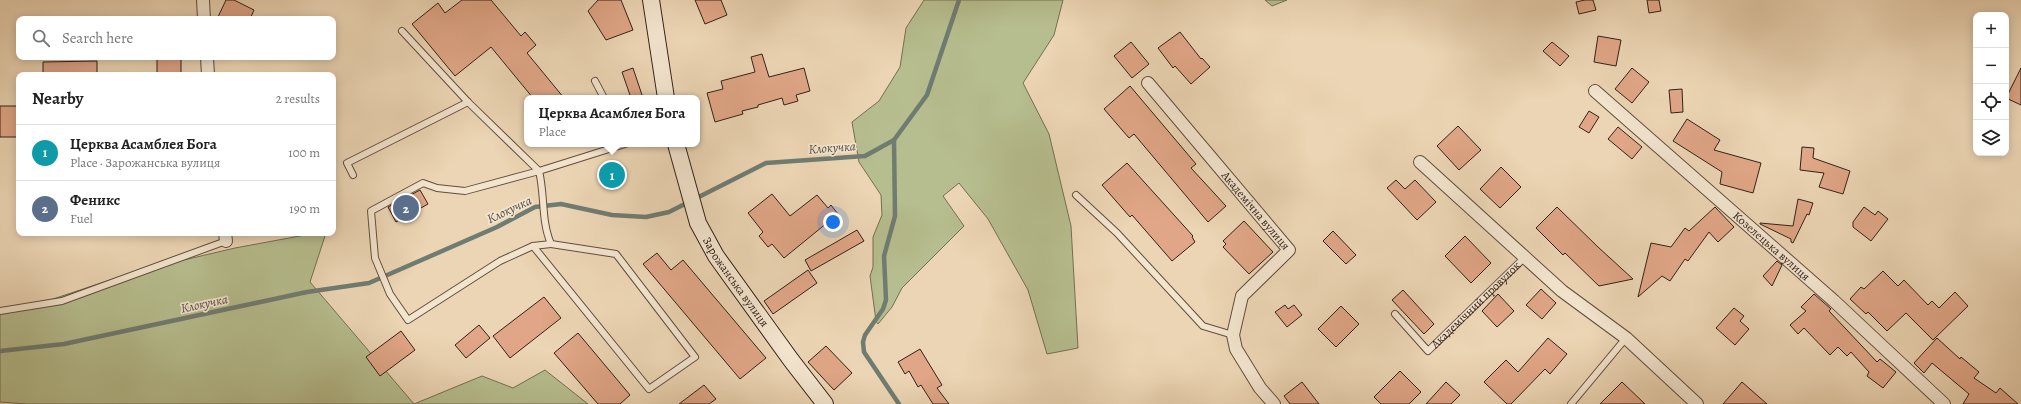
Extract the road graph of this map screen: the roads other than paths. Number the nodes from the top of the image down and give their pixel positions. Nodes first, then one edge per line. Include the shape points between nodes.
1 (203, 0) edge
2 (651, 0) edge
3 (204, 16) edge
4 (402, 31) dead end
5 (207, 60) edge
6 (208, 72) edge
7 (595, 81) dead end
8 (1148, 83) dead end
9 (1596, 91) dead end
10 (602, 95) edge
11 (666, 95) edge
12 (468, 102) junction
13 (615, 147) edge
14 (677, 147) edge
15 (1420, 162) dead end
16 (539, 171) junction
17 (354, 175) dead end
18 (1076, 195) dead end
19 (225, 237) edge
20 (551, 244) junction
21 (533, 246) junction
22 (1524, 258) junction
23 (0, 311) edge
24 (1395, 314) dead end
25 (1233, 335) junction
26 (1626, 338) junction
27 (825, 404) edge
28 (1274, 404) edge
29 (1571, 404) edge
30 (1697, 404) edge
31 (1944, 404) edge

1 - 3 street
2 - 11 street
4 - 12 lane
5 - 6 street
7 - 10 lane
8 - 25 street, Академічна вулиця via 1289,250 1242,296
9 - 31 street, Козелецька вулиця via 1834,300
12 - 16 lane
12 - 17 lane via 347,163
13 - 16 lane
14 - 27 street, Зарожанська вулиця via 698,223 716,256
15 - 22 street, Академічний провулок
16 - 20 lane via 545,231
16 - 21 lane via 464,191 437,188 423,183 371,211 375,258 390,294 408,320 500,261
18 - 25 lane via 1117,233 1203,326
19 - 23 lane via 62,300
20 - 21 lane
20 - 21 lane via 616,254 694,357 649,389
22 - 24 lane, Академічний провулок via 1428,351
22 - 26 street, Академічний провулок via 1562,292
25 - 28 street via 1236,349 1260,388
26 - 29 lane
26 - 30 street, Академічний провулок

